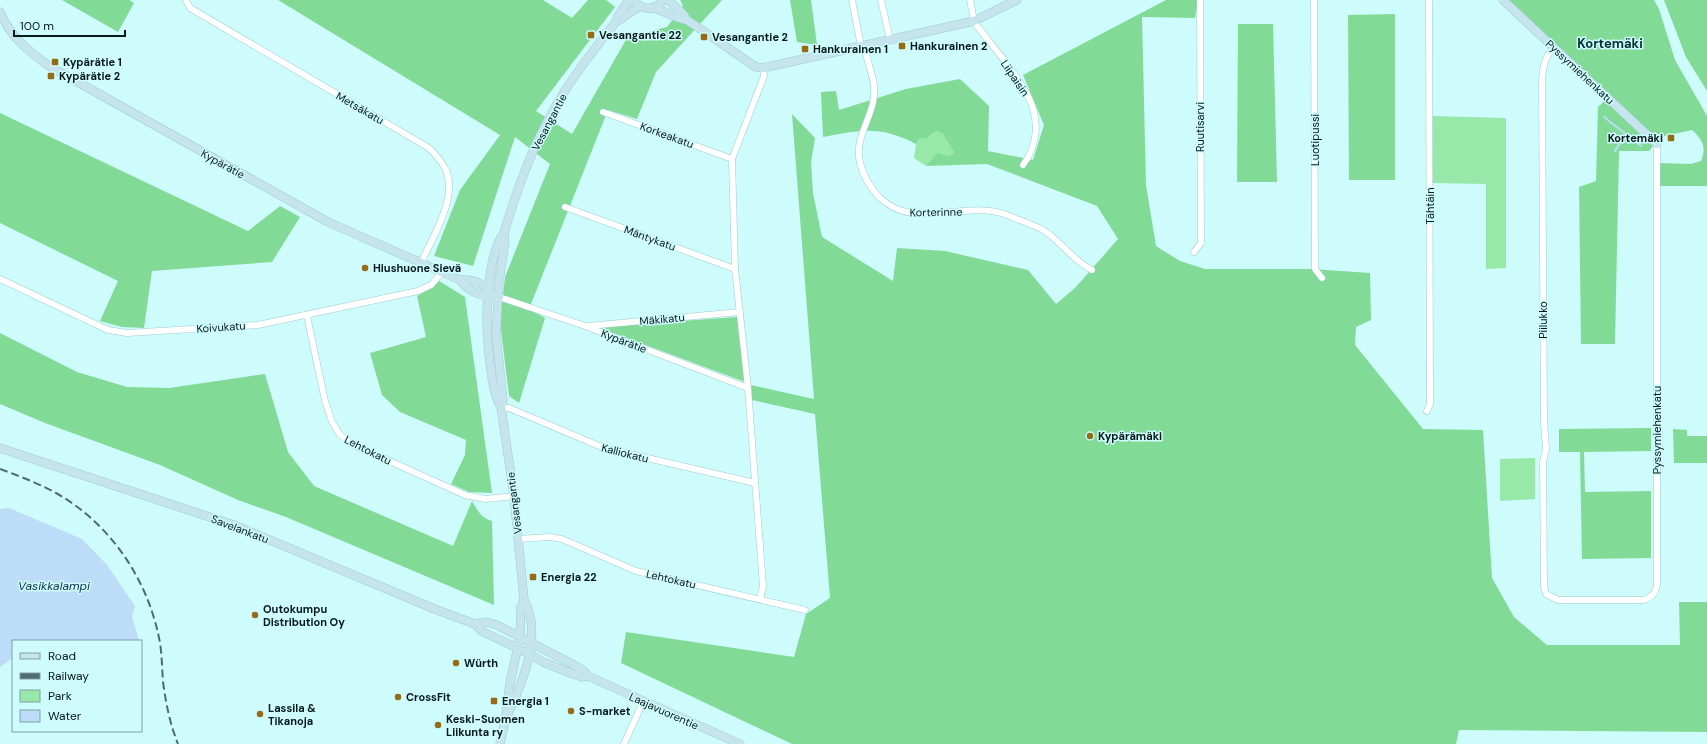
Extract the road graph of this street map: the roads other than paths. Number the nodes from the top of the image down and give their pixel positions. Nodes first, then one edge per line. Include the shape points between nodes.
1 (186, 0) edge
2 (629, 0) edge
3 (634, 0) edge
4 (663, 0) edge
5 (668, 0) edge
6 (852, 0) edge
7 (881, 0) edge
8 (970, 0) edge
9 (1017, 0) edge
10 (1200, 0) edge
11 (1314, 0) edge
12 (1429, 0) edge
13 (1503, 0) edge
14 (640, 6) junction
15 (652, 8) junction
16 (0, 12) edge
17 (2, 19) edge
18 (687, 20) junction
19 (974, 20) junction
20 (616, 22) junction
21 (890, 40) junction
22 (863, 46) junction
23 (1554, 48) junction
24 (763, 68) junction
25 (603, 112) dead end
26 (1657, 144) joint
27 (732, 159) junction
28 (1023, 165) dead end
29 (565, 207) dead end
30 (504, 233) junction
31 (1194, 252) dead end
32 (421, 263) junction
33 (735, 269) junction
34 (1092, 270) dead end
35 (442, 272) junction
36 (1322, 278) dead end
37 (0, 279) edge
38 (487, 292) junction
39 (499, 297) junction
40 (740, 312) junction
41 (307, 316) junction
42 (585, 326) junction
43 (748, 388) junction
44 (501, 407) junction
45 (1426, 411) dead end
46 (0, 448) edge
47 (755, 483) junction
48 (514, 496) junction
49 (518, 539) junction
50 (1546, 594) joint
51 (760, 599) junction
52 (524, 600) junction
53 (805, 610) dead end
54 (476, 624) junction
55 (520, 637) junction
56 (530, 643) junction
57 (518, 648) junction
58 (530, 654) junction
59 (588, 676) junction
60 (643, 702) junction
61 (505, 721) junction
62 (500, 744) edge
63 (624, 744) edge
64 (740, 744) edge

1 - 32 street, Metsäkatu via 190,8 430,148 447,172 448,200
2 - 20 main road, Vesangantie
3 - 14 main road
4 - 15 main road
5 - 18 main road
6 - 22 street, Korterinne
7 - 21 street
8 - 19 street
9 - 19 main road
10 - 31 street, Ruutisarvi via 1201,244
11 - 36 street, Luotipussi via 1315,269
12 - 45 street, Tähtäin via 1430,404
13 - 23 main road, Pyssymiehenkatu
14 - 15 main road
14 - 20 main road, Vesangantie
15 - 18 main road
16 - 17 main road, Kypärätie
17 - 32 main road, Kypärätie via 17,40 49,66 328,222
18 - 24 main road via 756,67
19 - 21 main road
19 - 28 street, Liipaisin via 1026,91 1033,108 1036,130 1034,144 1030,156
20 - 30 main road, Vesangantie via 569,83 539,137 524,171
21 - 22 main road
22 - 24 main road
22 - 34 street, Korterinne via 874,96 860,140 860,162 872,190 885,203 898,211 914,214 982,211 1004,214 1043,231 1082,266
23 - 26 main road, Pyssymiehenkatu
23 - 50 street, Piilukko via 1544,61 1542,81
24 - 27 street via 764,76
25 - 27 street, Korkeakatu
26 - 50 street, Pyssymiehenkatu via 1659,451 1656,591 1644,600 1558,600
27 - 33 street
29 - 33 street, Mäntykatu
30 - 38 main road, Vesangantie via 499,239
30 - 39 main road, Vesangantie
32 - 35 main road, Kypärätie
33 - 40 street
35 - 38 main road, Kypärätie via 460,280 471,291
35 - 41 street, Koivukatu via 431,285 418,291
37 - 41 street, Koivukatu via 108,330 127,333 258,325
38 - 39 main road, Kypärätie
38 - 44 main road, Vesangantie via 490,364 497,401
39 - 42 street, Kypärätie
39 - 44 main road, Vesangantie via 496,334 503,400
40 - 42 street, Mäkikatu
40 - 43 street
41 - 48 street, Lehtokatu via 325,401 332,422 340,435 354,445 465,495 485,499
42 - 43 street, Kypärätie
43 - 47 street
44 - 47 street, Kalliokatu via 509,408 604,448
44 - 48 main road, Vesangantie
46 - 54 main road, Savelankatu via 234,525
47 - 51 street via 763,586
48 - 49 main road, Vesangantie
49 - 51 street, Lehtokatu via 562,539 636,571
49 - 52 main road, Vesangantie
51 - 53 street, Lehtokatu
52 - 55 main road, Vesangantie via 521,607
52 - 56 main road, Vesangantie via 532,627
54 - 55 main road, Savelankatu via 486,622 497,625
54 - 57 main road, Savelankatu via 483,632
55 - 56 main road, Laajavuorentie
55 - 57 main road, Vesangantie
56 - 58 main road, Vesangantie
56 - 59 main road, Laajavuorentie via 574,664
57 - 58 main road, Savelankatu
57 - 61 main road, Vesangantie
58 - 59 main road, Laajavuorentie via 573,674
58 - 61 main road, Vesangantie via 521,686
59 - 60 main road, Laajavuorentie
60 - 63 street
60 - 64 main road, Laajavuorentie
61 - 62 main road, Vesangantie

